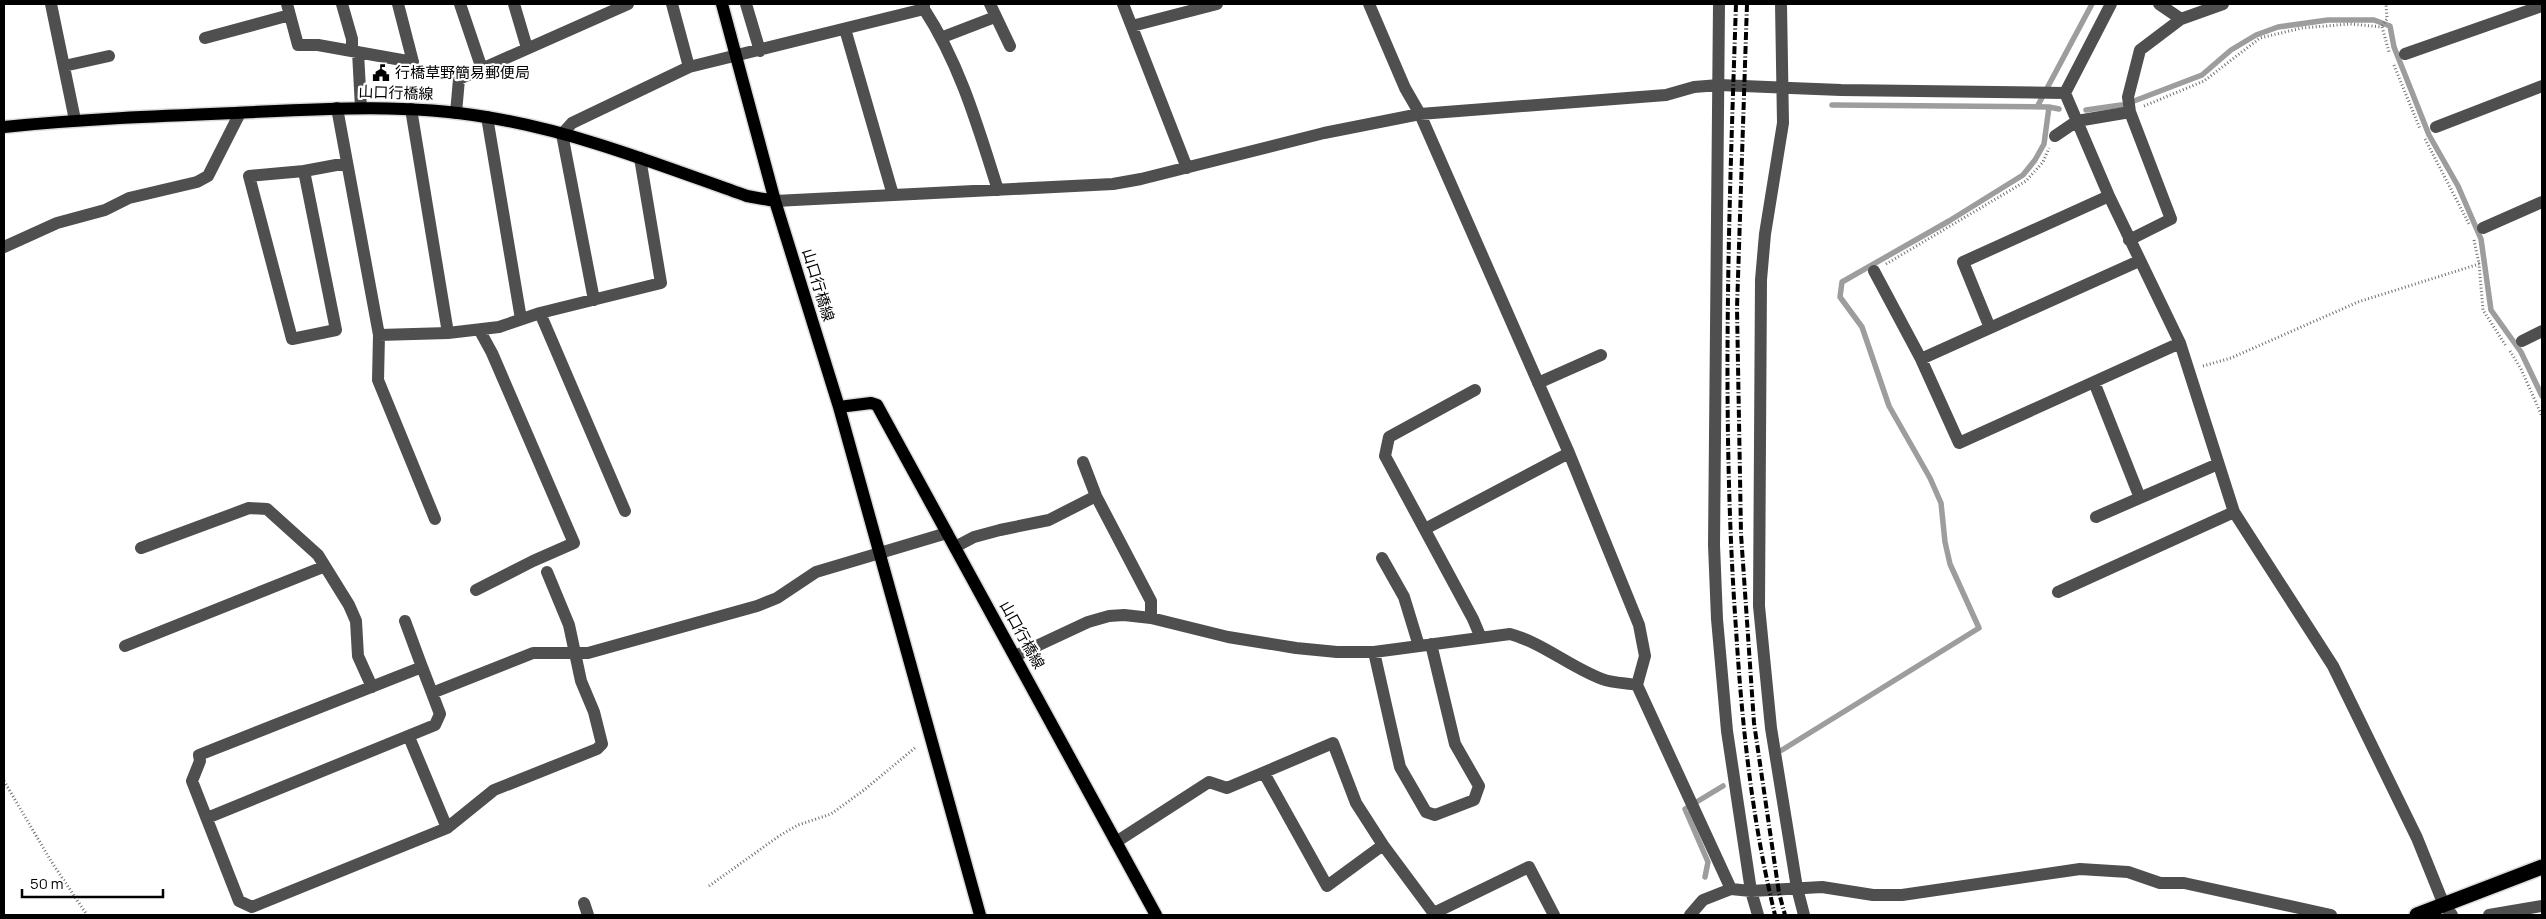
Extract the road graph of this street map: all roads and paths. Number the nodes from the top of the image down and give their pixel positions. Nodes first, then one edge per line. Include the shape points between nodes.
1 (51, 4) edge
2 (342, 4) edge
3 (398, 4) edge
4 (460, 4) edge
5 (514, 4) edge
6 (628, 4) edge
7 (672, 4) edge
8 (722, 4) edge
9 (746, 4) edge
10 (990, 4) edge
11 (1123, 4) edge
12 (1216, 4) edge
13 (1369, 4) edge
14 (1719, 4) edge
15 (1781, 4) edge
16 (2111, 4) edge
17 (2159, 4) edge
18 (2223, 4) edge
19 (2386, 4) edge
20 (924, 6) edge
21 (2542, 6) edge
22 (610, 7) edge
23 (288, 10) edge
24 (995, 17) junction
25 (2181, 19) junction
26 (1132, 26) junction
27 (845, 29) junction
28 (205, 38) dead end
29 (943, 38) junction
30 (1010, 46) dead end
31 (527, 48) junction
32 (355, 51) junction
33 (760, 51) junction
34 (2405, 54) dead end
35 (108, 56) dead end
36 (736, 56) junction
37 (64, 66) junction
38 (689, 67) junction
39 (482, 68) junction
40 (1719, 85) junction
41 (2542, 86) edge
42 (1781, 87) junction
43 (2065, 93) junction
44 (337, 108) junction
45 (361, 108) junction
46 (411, 109) junction
47 (240, 112) junction
48 (2130, 112) junction
49 (456, 113) junction
50 (1420, 114) junction
51 (487, 117) junction
52 (75, 120) junction
53 (2077, 121) junction
54 (4, 127) edge
55 (2436, 127) dead end
56 (562, 134) junction
57 (2055, 136) joint
58 (640, 158) junction
59 (347, 163) junction
60 (1187, 168) junction
61 (304, 171) junction
62 (998, 190) junction
63 (892, 195) junction
64 (2109, 196) junction
65 (775, 201) junction
66 (2542, 202) edge
67 (2478, 230) joint
68 (2129, 240) junction
69 (4, 247) edge
70 (2139, 261) junction
71 (2479, 264) junction
72 (1874, 271) joint
73 (594, 300) junction
74 (540, 313) junction
75 (521, 319) junction
76 (1990, 328) junction
77 (480, 331) junction
78 (2542, 331) edge
79 (448, 333) junction
80 (380, 335) junction
81 (2522, 341) dead end
82 (2180, 343) junction
83 (1601, 355) dead end
84 (1921, 359) junction
85 (2188, 370) junction
86 (2094, 382) junction
87 (1538, 383) junction
88 (1474, 390) dead end
89 (839, 407) junction
90 (2542, 416) edge
91 (1569, 453) junction
92 (1083, 462) dead end
93 (2218, 464) junction
94 (1096, 496) junction
95 (2140, 498) junction
96 (625, 511) dead end
97 (2234, 512) junction
98 (2096, 517) dead end
99 (435, 519) dead end
100 (1425, 529) junction
101 (947, 533) junction
102 (955, 547) junction
103 (141, 548) dead end
104 (880, 553) junction
105 (1382, 558) dead end
106 (323, 567) junction
107 (547, 572) dead end
108 (476, 590) dead end
109 (2058, 592) dead end
110 (1151, 618) junction
111 (405, 621) dead end
112 (1481, 638) junction
113 (1425, 645) junction
114 (125, 646) dead end
115 (1374, 652) junction
116 (574, 653) junction
117 (1015, 656) junction
118 (422, 667) junction
119 (1637, 685) junction
120 (372, 686) junction
121 (432, 693) junction
122 (409, 737) junction
123 (916, 747) dead end
124 (1264, 773) junction
125 (4, 781) edge
126 (207, 818) junction
127 (447, 828) junction
128 (1116, 842) junction
129 (1383, 845) junction
130 (2542, 867) edge
131 (709, 886) dead end
132 (1797, 888) junction
133 (1731, 889) junction
134 (1751, 890) junction
135 (2542, 906) edge
136 (2448, 910) edge
137 (1435, 914) edge
138 (87, 915) edge
139 (980, 915) edge
140 (1156, 915) edge
141 (1554, 915) edge
142 (1690, 915) edge
143 (1758, 915) edge
144 (1804, 915) edge
145 (2331, 915) edge
146 (2417, 915) edge
147 (2489, 915) edge

1 - 37 street
2 - 32 street
3 - 32 street via 413,62
4 - 39 street
5 - 31 street
6 - 22 street
7 - 38 street
8 - 36 main road, 山口行橋線
9 - 33 street
10 - 24 street
11 - 26 street
12 - 26 street
13 - 50 street via 1405,88
14 - 40 street
15 - 42 street
16 - 43 street
17 - 25 street
18 - 25 street
19 - 48 path via 2387,20 2382,26 2350,24 2302,28 2260,38 2204,81
20 - 27 street
20 - 29 street
21 - 34 street
22 - 31 street
23 - 28 street
23 - 32 street via 298,45
24 - 29 street
24 - 30 street
25 - 48 street via 2140,50 2128,97
26 - 60 street
27 - 33 street
27 - 63 street
29 - 62 street via 971,105
31 - 39 street
32 - 45 street
33 - 36 street
35 - 37 street
36 - 38 street
36 - 65 main road, 山口行橋線
37 - 52 street
38 - 56 street via 572,123
39 - 49 street via 459,79
40 - 42 street
40 - 50 street via 1694,87 1666,95
40 - 134 street via 1714,545 1727,731
41 - 55 street
42 - 43 street
42 - 132 street via 1783,123 1761,280 1760,606 1771,728
43 - 53 street
44 - 45 main road, 山口行橋線
44 - 47 main road, 山口行橋線
44 - 59 street
45 - 46 main road, 山口行橋線
46 - 49 main road, 山口行橋線
46 - 79 street
47 - 52 main road, 山口行橋線
47 - 69 street via 208,176 57,223
48 - 53 street
48 - 68 street via 2171,219
49 - 51 main road, 山口行橋線
50 - 60 street via 1324,133
50 - 87 street
51 - 56 main road, 山口行橋線
51 - 75 street
52 - 54 main road, 山口行橋線
53 - 57 street
53 - 64 street
56 - 58 main road, 山口行橋線
56 - 73 street
57 - 72 path via 2043,162 2026,182
58 - 65 main road, 山口行橋線 via 747,196
58 - 73 street via 661,283
59 - 61 street
59 - 80 street
60 - 62 street via 1113,184
61 - 61 street via 336,330 292,338 250,176
62 - 63 street
63 - 65 street
64 - 68 street
64 - 76 street via 1963,262
65 - 89 main road, 山口行橋線
66 - 67 street
67 - 71 path
68 - 70 street
70 - 76 street
70 - 82 street
71 - 85 path via 2358,302 2231,358
71 - 90 path via 2484,310 2521,369
72 - 84 street
73 - 74 street
74 - 75 street
74 - 96 street
75 - 77 street
76 - 84 street
77 - 79 street
77 - 108 street via 574,544
78 - 81 street
79 - 80 street
80 - 99 street via 378,380
82 - 85 street
82 - 86 street
83 - 87 street
84 - 86 street via 1959,443
85 - 93 street
86 - 95 street
87 - 91 street
88 - 100 street via 1389,436 1385,456
89 - 101 main road, 山口行橋線 via 877,405
89 - 104 main road, 山口行橋線
91 - 100 street
91 - 119 street via 1639,626 1645,656
92 - 94 street
93 - 95 street
93 - 97 street
94 - 102 street via 1049,520 974,537
94 - 110 street via 1151,601
95 - 98 street
97 - 109 street
97 - 136 street via 2333,666 2417,838
100 - 112 street
101 - 102 main road, 山口行橋線
101 - 104 street
102 - 117 main road, 山口行橋線
103 - 106 street via 249,508 267,509 318,555
104 - 116 street via 816,572 768,603 588,652
104 - 139 main road, 山口行橋線
105 - 113 street
106 - 114 street
106 - 120 street via 356,621 358,656
107 - 116 street via 569,625
110 - 115 street via 1228,637 1296,648
110 - 117 street via 1124,615 1098,618
111 - 118 street
112 - 113 street
112 - 119 street via 1510,634 1529,639 1603,679
113 - 115 street
113 - 115 street via 1455,744 1479,786 1474,800 1435,814 1426,812 1400,768
116 - 121 street via 533,653
116 - 127 street via 602,744 597,750 494,790
117 - 128 main road, 山口行橋線
118 - 120 street
118 - 121 street
119 - 133 street
120 - 126 street via 199,755 200,761 192,781
121 - 122 street via 440,714 435,725
122 - 126 street
122 - 127 street
123 - 131 path via 831,814 798,825 779,836
124 - 128 street via 1227,788 1209,782
124 - 129 street via 1333,743 1356,803
124 - 129 street via 1328,886
125 - 138 path via 50,861
126 - 127 street via 239,901 252,907
128 - 140 main road, 山口行橋線
129 - 137 street
130 - 136 highway
132 - 134 street
132 - 144 street
132 - 145 street via 1822,887 1902,895 2080,869 2128,872 2160,884 2184,883
133 - 134 street
133 - 142 street via 1703,900
134 - 143 street
135 - 147 street
136 - 146 highway
137 - 141 street via 1529,867

